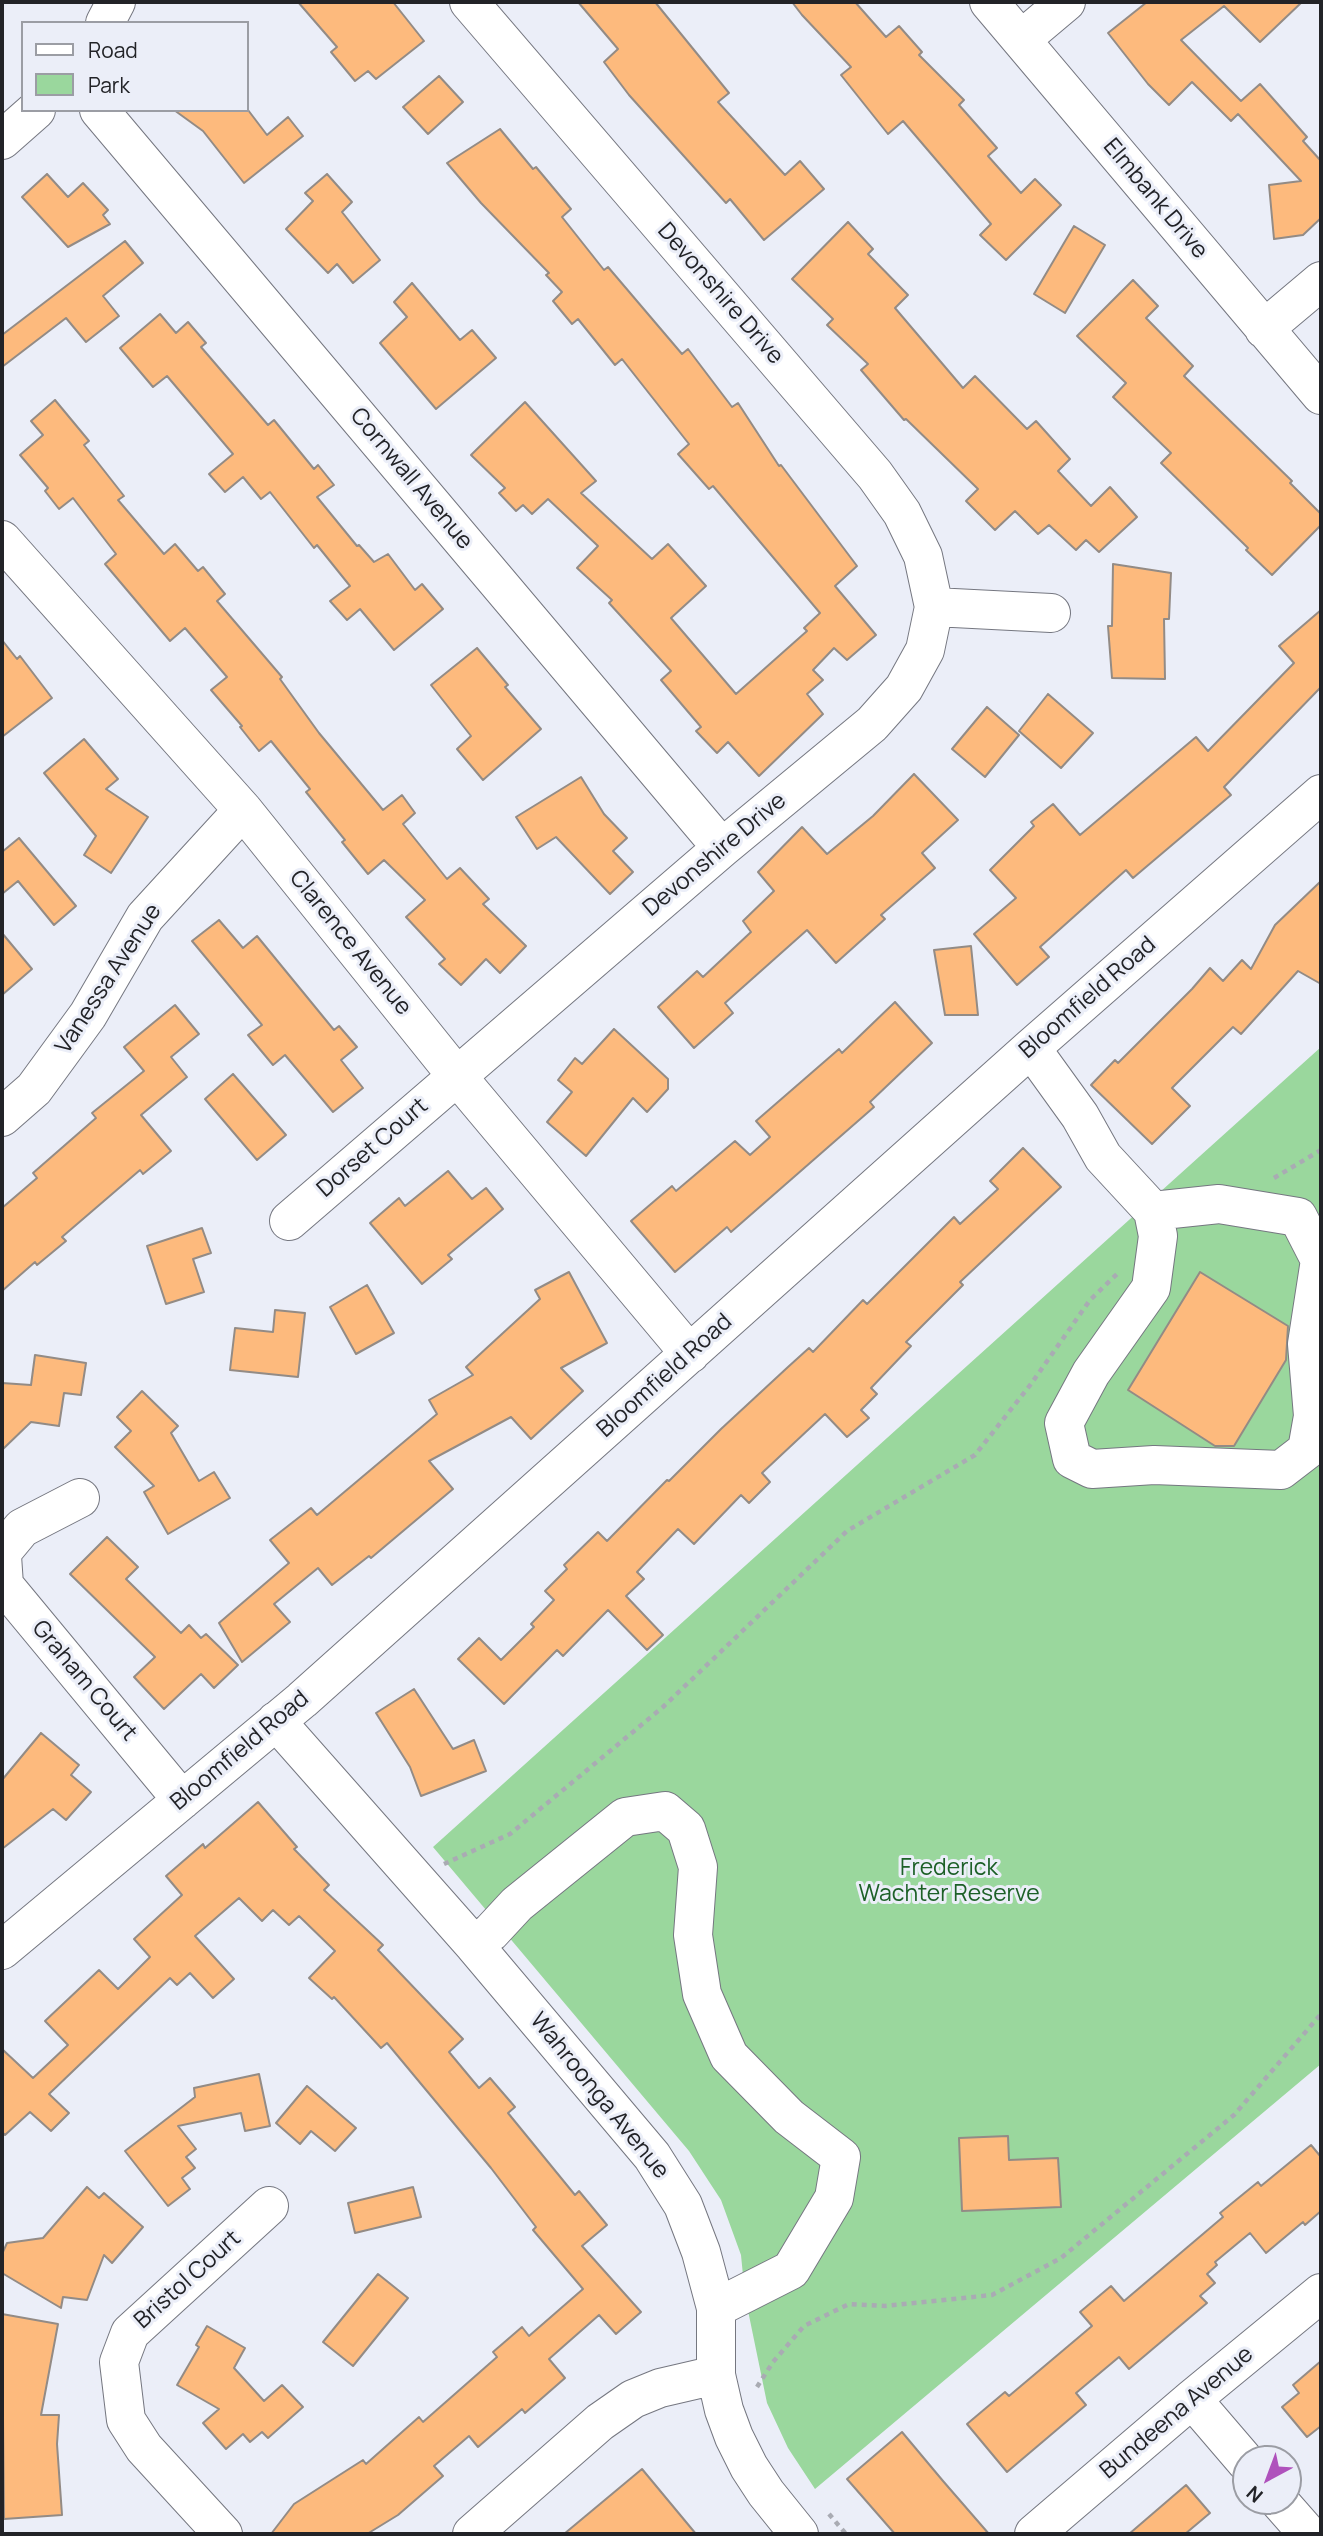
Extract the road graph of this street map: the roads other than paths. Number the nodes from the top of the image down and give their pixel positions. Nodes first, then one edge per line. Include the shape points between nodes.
1 (116, 2) edge
2 (469, 2) edge
3 (989, 2) edge
4 (1066, 2) edge
5 (106, 21) edge
6 (1022, 39) junction
7 (34, 112) edge
8 (101, 112) edge
9 (2, 140) edge
10 (1321, 281) edge
11 (1265, 330) junction
12 (1321, 395) edge
13 (2, 540) edge
14 (934, 607) junction
15 (1051, 613) dead end
16 (1321, 794) edge
17 (243, 810) junction
18 (722, 848) junction
19 (1031, 1048) junction
20 (456, 1075) junction
21 (2, 1117) edge
22 (1153, 1210) junction
23 (289, 1221) dead end
24 (690, 1354) junction
25 (80, 1498) dead end
26 (2, 1554) edge
27 (276, 1721) junction
28 (182, 1800) junction
29 (474, 1945) junction
30 (2, 1950) edge
31 (269, 2206) dead end
32 (1321, 2293) edge
33 (716, 2308) junction
34 (716, 2375) junction
35 (1192, 2399) junction
36 (1232, 2446) edge
37 (1291, 2515) edge
38 (223, 2534) edge
39 (472, 2534) edge
40 (799, 2534) edge
41 (1034, 2534) edge
42 (1308, 2534) edge

1 - 5 street
2 - 14 street, Devonshire Drive via 875,475 902,513 923,556
3 - 6 street, Elmbank Drive
4 - 6 street
6 - 11 street, Elmbank Drive
7 - 9 street
8 - 18 street, Cornwall Avenue
10 - 11 street
11 - 12 street, Elmbank Drive
13 - 17 street, Clarence Avenue
14 - 15 street
14 - 18 street, Devonshire Drive via 925,650 904,688 872,724
16 - 19 street, Bloomfield Road
17 - 20 street, Clarence Avenue
17 - 21 street, Vanessa Avenue via 145,918 88,1015 34,1089
18 - 20 street, Devonshire Drive
19 - 22 street via 1103,1157
19 - 24 street, Bloomfield Road
20 - 23 street, Dorset Court
20 - 24 street, Clarence Avenue
22 - 22 street via 1219,1204 1298,1217 1320,1260 1307,1344 1313,1416 1307,1450 1281,1470 1154,1465 1092,1469 1072,1459 1064,1423 1091,1373 1150,1288 1158,1236
24 - 27 street, Bloomfield Road
25 - 26 street, Graham Court via 22,1528
26 - 28 street, Graham Court via 4,1585
27 - 28 street, Bloomfield Road
27 - 29 street, Wahroonga Avenue
28 - 30 street, Bloomfield Road
29 - 33 street, Wahroonga Avenue via 652,2156 683,2205
29 - 33 street via 625,1817 665,1811 686,1829 698,1867 693,1935 702,1994 729,2056 789,2117 841,2157 834,2198 791,2270
31 - 38 street, Bristol Court via 130,2333 119,2362 126,2420 144,2448
32 - 35 street, Bundeena Avenue
33 - 34 street, Wahroonga Avenue
34 - 39 street via 633,2399 600,2422
34 - 40 street, Wahroonga Avenue via 724,2410 749,2467
35 - 36 street
35 - 41 street, Bundeena Avenue
37 - 42 street

